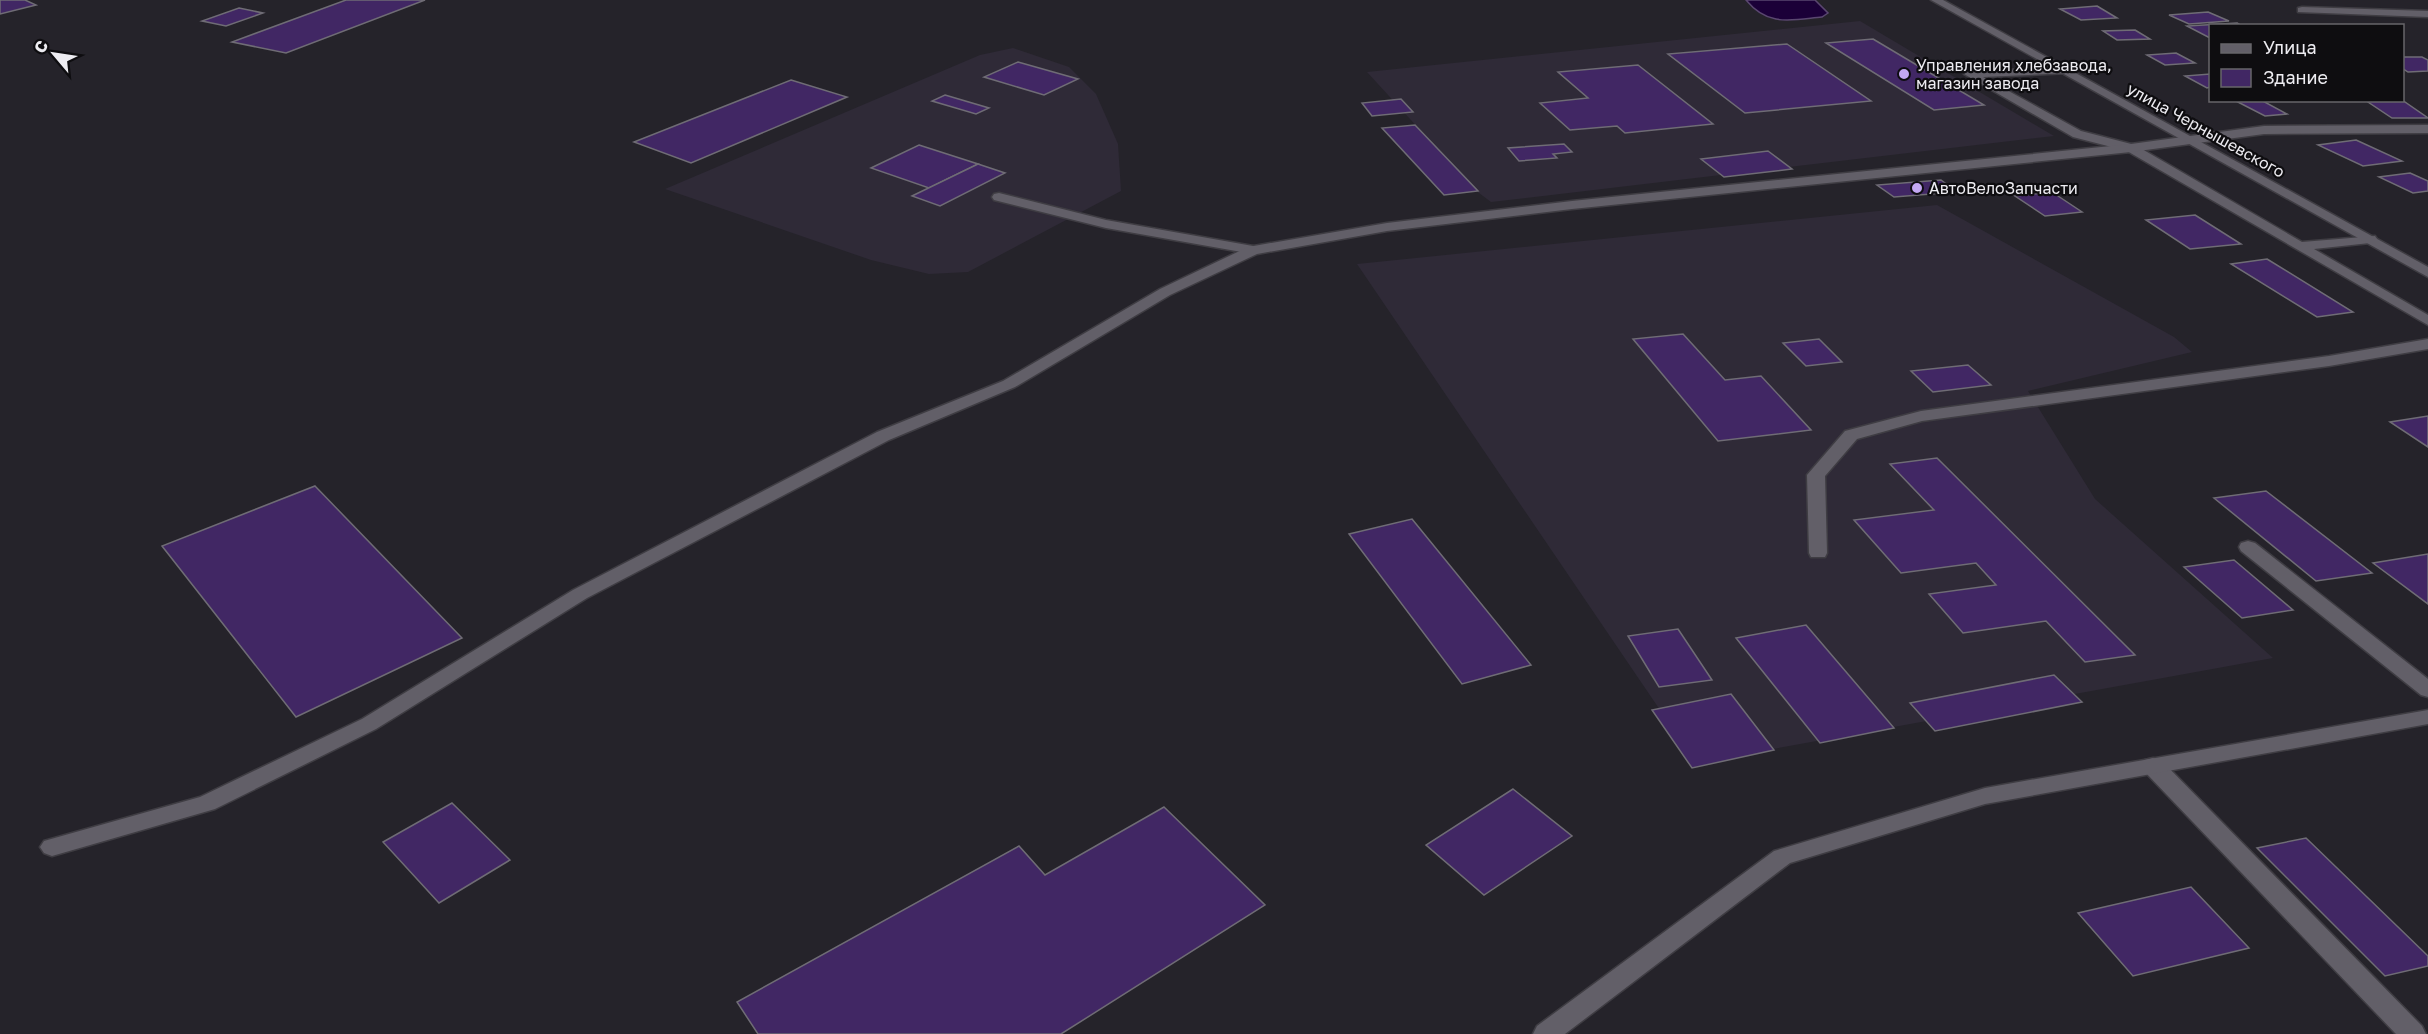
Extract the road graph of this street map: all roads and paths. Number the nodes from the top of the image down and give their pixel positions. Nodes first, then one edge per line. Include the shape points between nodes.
1 (1936, 0) edge
2 (2302, 10) dead end
3 (2428, 14) edge
4 (2065, 71) junction
5 (2428, 129) edge
6 (2192, 141) junction
7 (2131, 148) junction
8 (999, 196) dead end
9 (2370, 239) junction
10 (2300, 246) junction
11 (1253, 250) junction
12 (2428, 273) edge
13 (2428, 321) edge
14 (2428, 344) edge
15 (2248, 548) dead end
16 (1818, 553) dead end
17 (2428, 690) edge
18 (2428, 717) edge
19 (2153, 766) junction
20 (52, 847) dead end
21 (1546, 1034) edge
22 (2413, 1034) edge

1 - 4 street, улица Чернышевского
2 - 3 street
4 - 6 street, улица Чернышевского
4 - 7 street via 1970,74 2077,134
5 - 6 street via 2264,130
6 - 7 street
6 - 9 street, улица Чернышевского
7 - 10 street
7 - 11 street via 1572,205 1387,227
8 - 11 street via 1106,224
9 - 10 street
9 - 12 street, улица Чернышевского
10 - 13 street
11 - 20 street via 1165,292 1009,384 883,436 580,594 369,723 207,803
14 - 16 street via 1921,416 1851,435 1816,475
15 - 17 street
18 - 19 street
19 - 21 street via 1985,796 1782,857
19 - 22 street

